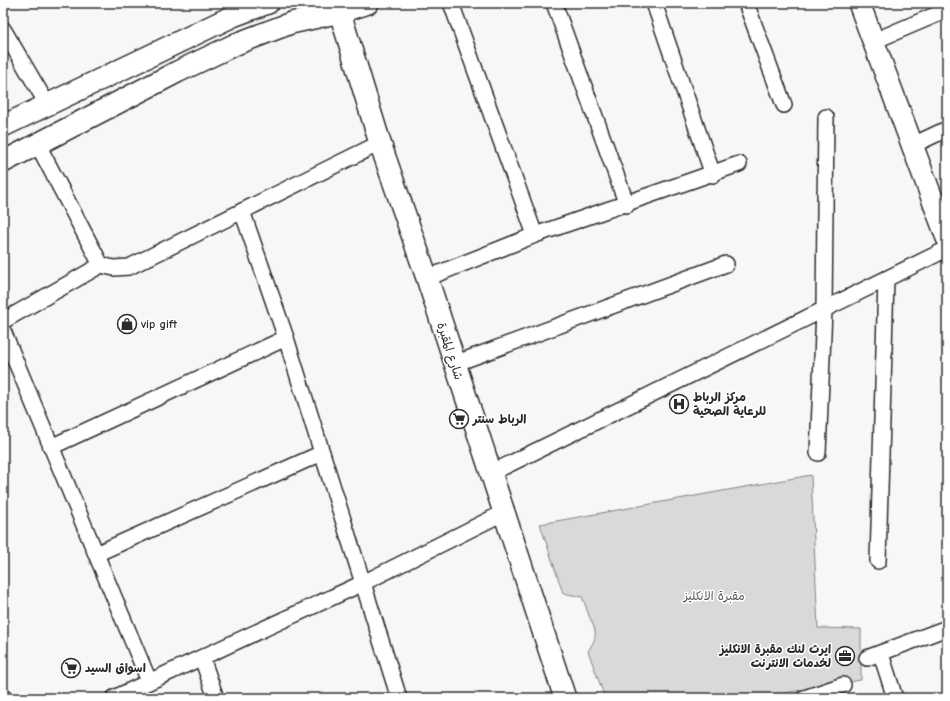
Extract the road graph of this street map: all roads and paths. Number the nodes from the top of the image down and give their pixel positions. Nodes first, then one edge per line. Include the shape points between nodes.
1 (268, 3) edge
2 (368, 3) edge
3 (451, 3) edge
4 (554, 3) edge
5 (654, 3) edge
6 (746, 3) edge
7 (859, 3) edge
8 (339, 7) edge
9 (947, 10) edge
10 (3, 29) edge
11 (874, 42) junction
12 (47, 104) junction
13 (784, 105) dead end
14 (826, 117) dead end
15 (3, 126) edge
16 (947, 129) edge
17 (62, 133) junction
18 (380, 143) junction
19 (38, 145) junction
20 (913, 145) junction
21 (3, 162) edge
22 (739, 164) dead end
23 (712, 175) junction
24 (627, 205) junction
25 (242, 212) junction
26 (535, 235) junction
27 (947, 238) edge
28 (947, 249) edge
29 (726, 264) dead end
30 (101, 265) junction
31 (427, 278) junction
32 (886, 279) junction
33 (824, 310) junction
34 (3, 321) edge
35 (3, 331) edge
36 (286, 338) junction
37 (454, 364) junction
38 (51, 446) junction
39 (322, 453) junction
40 (818, 453) dead end
41 (491, 473) junction
42 (503, 513) junction
43 (96, 554) junction
44 (878, 561) dead end
45 (363, 583) junction
46 (947, 628) edge
47 (202, 658) junction
48 (149, 681) junction
49 (843, 685) dead end
50 (114, 698) edge
51 (216, 698) edge
52 (399, 698) edge
53 (565, 698) edge
54 (804, 698) edge
55 (895, 698) edge

1 - 12 street via 233,16
2 - 8 street
3 - 26 street
4 - 24 street
5 - 23 street
6 - 13 street
7 - 11 street
8 - 17 street via 236,44
8 - 18 street, شارع المقبرة
9 - 11 street
10 - 12 street
11 - 20 street
12 - 15 street
12 - 17 street
14 - 33 street
16 - 20 street
17 - 19 street
18 - 25 street
18 - 31 street, شارع المقبرة
19 - 21 street
19 - 30 street
20 - 27 street
22 - 23 street
23 - 24 street
24 - 26 street
25 - 30 street via 129,267 114,268
25 - 36 street
26 - 31 street
28 - 32 street
29 - 37 street
30 - 34 street
31 - 37 street, شارع المقبرة
32 - 33 street
32 - 44 street
33 - 40 street
33 - 41 street
35 - 38 street
36 - 38 street
36 - 39 street
37 - 41 street, شارع المقبرة
38 - 43 street
39 - 43 street
39 - 45 street
41 - 42 street, شارع المقبرة
42 - 45 street
42 - 53 street, شارع المقبرة
43 - 48 street
45 - 47 street
45 - 52 street
46 - 55 street via 874,656
47 - 48 street
47 - 51 street
48 - 50 street
49 - 54 street

